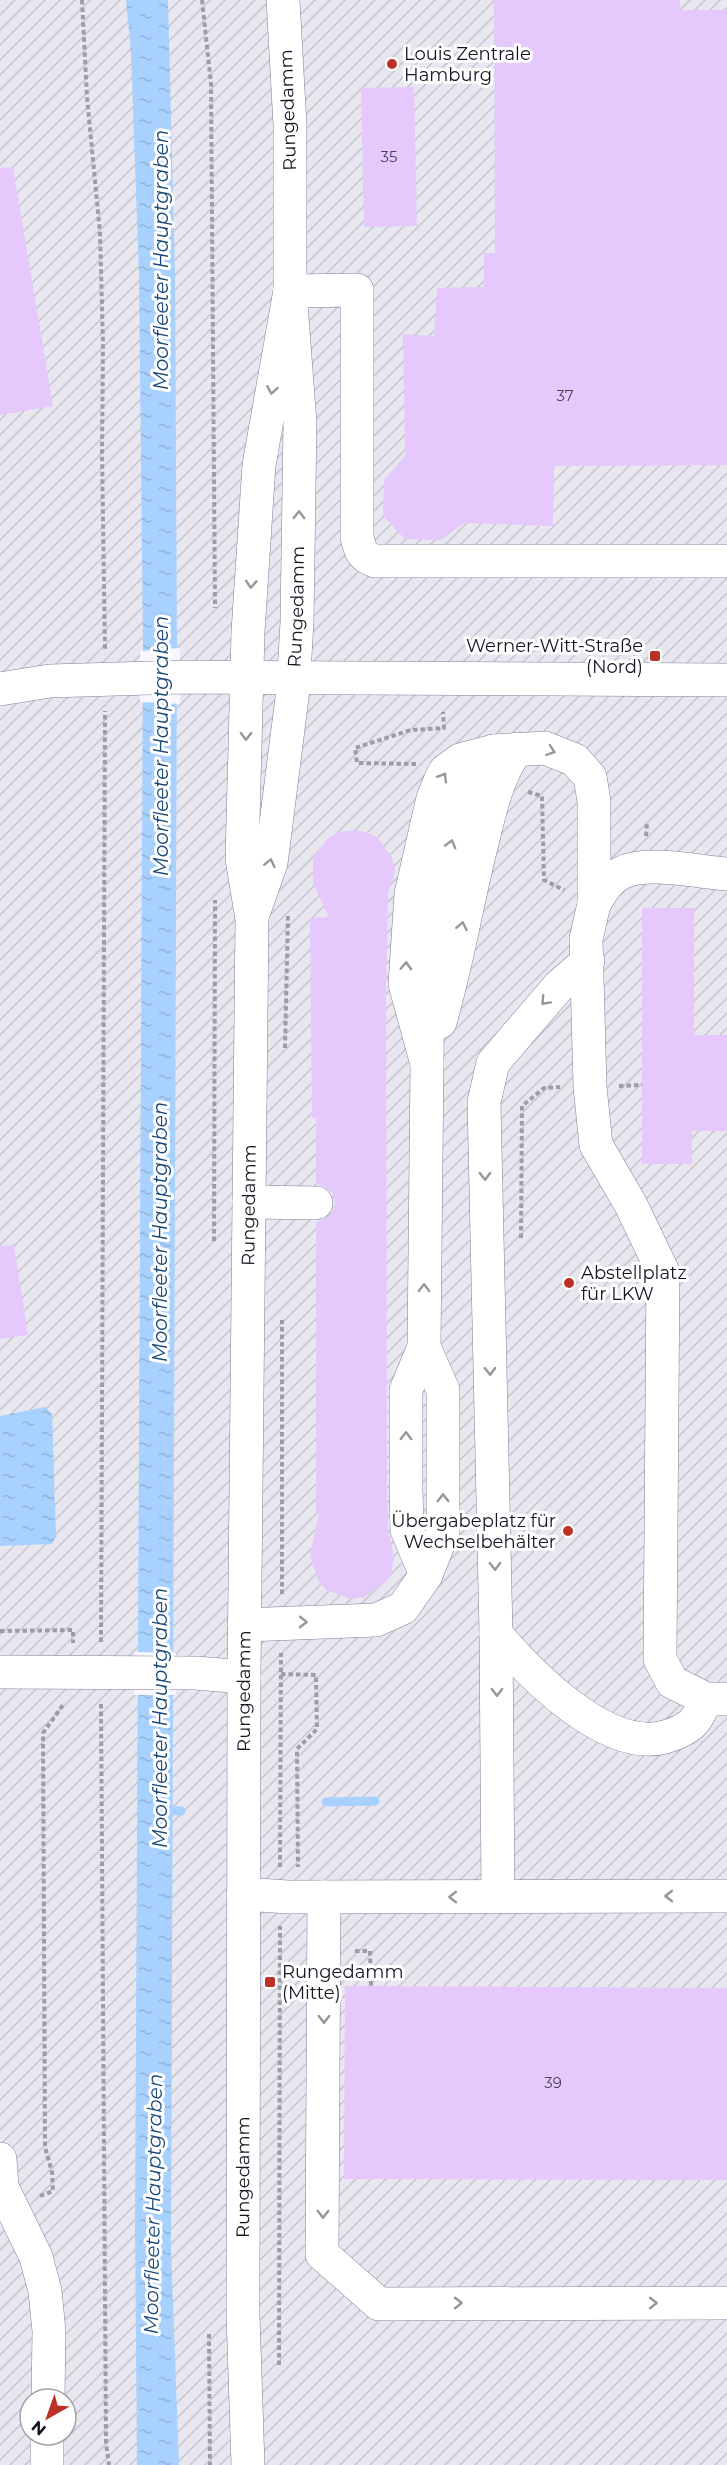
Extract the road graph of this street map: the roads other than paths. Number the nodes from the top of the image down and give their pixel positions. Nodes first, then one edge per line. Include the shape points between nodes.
1 (283, 0) edge
2 (290, 291) junction
3 (727, 561) edge
4 (247, 678) junction
5 (294, 678) junction
6 (727, 680) edge
7 (0, 689) edge
8 (727, 874) edge
9 (594, 903) junction
10 (252, 919) junction
11 (588, 961) junction
12 (249, 1202) junction
13 (316, 1203) dead end
14 (244, 1624) junction
15 (496, 1634) junction
16 (0, 1672) edge
17 (244, 1677) junction
18 (717, 1699) edge
19 (244, 1894) junction
20 (498, 1896) junction
21 (727, 1896) edge
22 (312, 1897) junction
23 (0, 2159) edge
24 (727, 2302) edge
25 (48, 2387) edge
26 (47, 2447) edge
27 (47, 2465) edge
28 (248, 2465) edge

1 - 2 street, Rungedamm via 290,125
2 - 3 street via 357,290 357,537 366,558
2 -> 4 street, Rungedamm via 259,465
5 -> 2 street, Rungedamm via 300,423
4 - 5 street
4 - 7 street via 50,681
4 -> 10 street, Rungedamm via 242,859
5 - 6 street
10 -> 5 street, Rungedamm via 271,863
8 - 9 street via 644,867 622,872 606,885
9 - 11 street via 586,939
14 -> 9 street via 376,1620 403,1608 426,1575 407,1530 406,1390 424,1347 428,971 436,901 461,806 478,766 505,750 545,748 575,760 590,777 594,801
10 - 12 street, Rungedamm
11 -> 15 street via 559,986 493,1063 483,1102
11 - 18 street via 590,1086 596,1146 631,1205 663,1272 660,1659 672,1682
12 - 13 street
12 - 14 street, Rungedamm
14 - 17 street, Rungedamm
15 - 18 street via 526,1669 602,1728 627,1738 654,1740 681,1732
15 -> 20 street
16 - 17 street via 196,1673
17 - 19 street, Rungedamm
19 - 22 street
19 - 28 street, Rungedamm via 243,2315
21 -> 20 street
20 -> 22 street
22 -> 24 street via 324,1950 322,2254 379,2304
23 - 25 street via 2,2187 36,2257 45,2291
26 - 27 street

